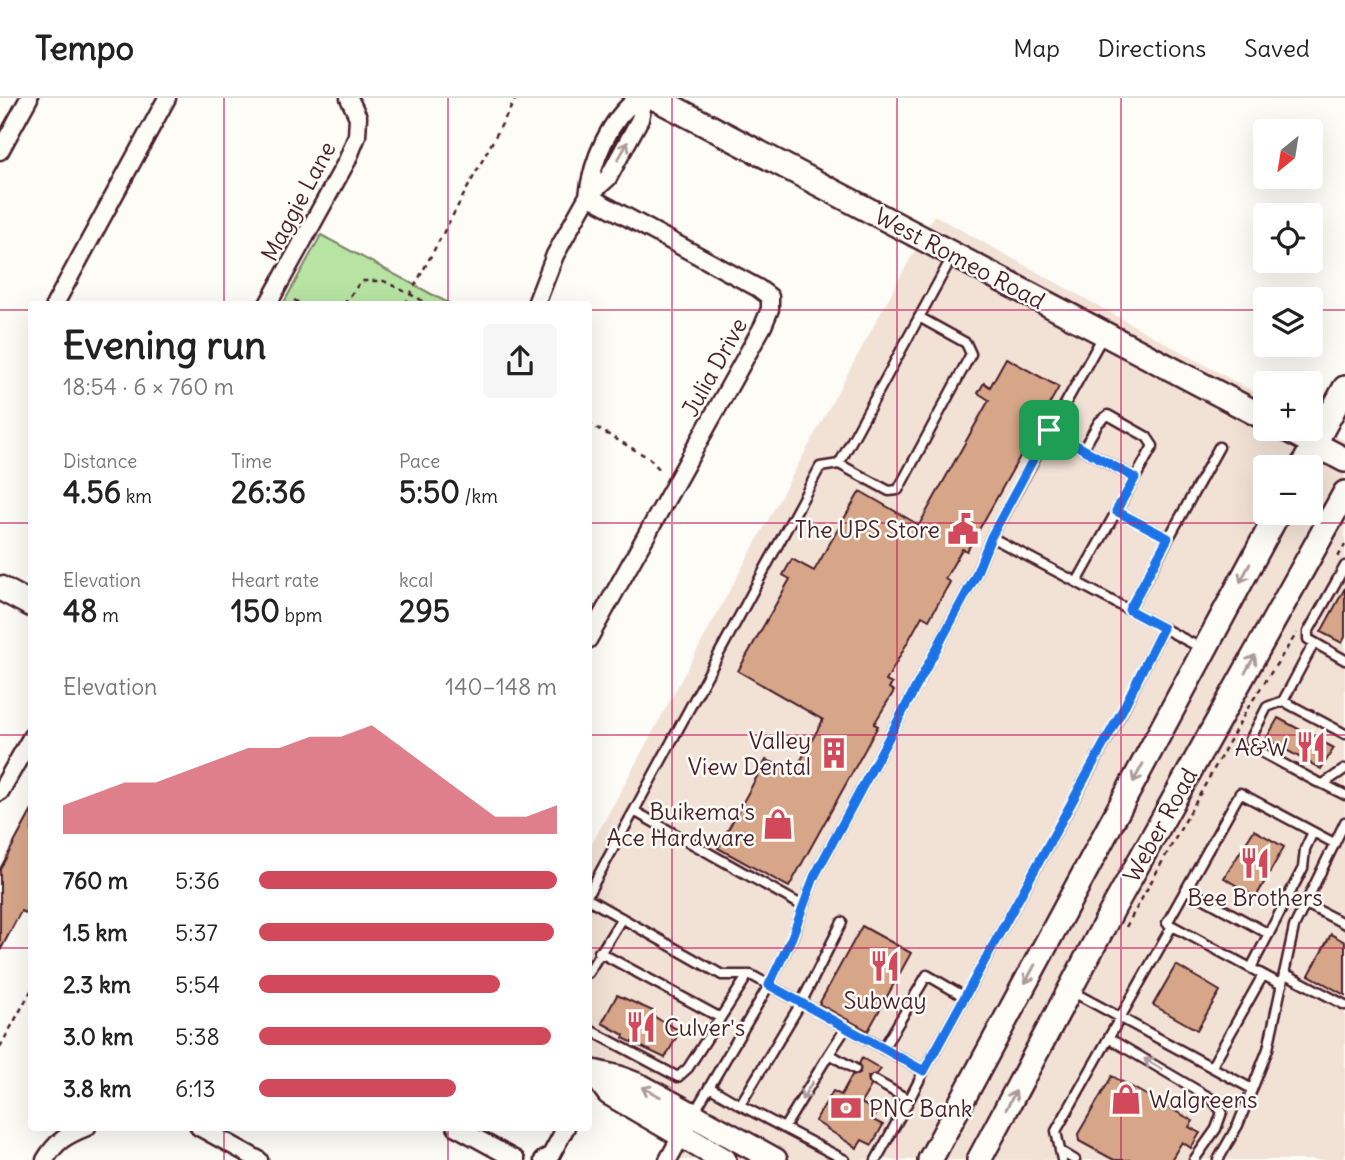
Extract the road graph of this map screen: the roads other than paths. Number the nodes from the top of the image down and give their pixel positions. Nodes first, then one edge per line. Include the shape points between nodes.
1 (29, 98) edge
2 (167, 98) edge
3 (349, 98) edge
4 (638, 98) edge
5 (644, 98) edge
6 (654, 98) edge
7 (0, 151) edge
8 (588, 196) junction
9 (953, 254) junction
10 (57, 301) edge
11 (270, 301) edge
12 (538, 301) edge
13 (919, 317) junction
14 (1104, 333) junction
15 (1345, 388) edge
16 (1253, 412) edge
17 (1049, 430) junction
18 (1309, 441) edge
19 (1315, 444) junction
20 (1219, 447) dead end
21 (1083, 449) junction
22 (1309, 455) edge
23 (1345, 460) edge
24 (839, 464) junction
25 (1135, 478) junction
26 (1345, 493) edge
27 (1116, 511) junction
28 (1271, 525) edge
29 (991, 537) junction
30 (1168, 538) junction
31 (1345, 566) edge
32 (1077, 582) junction
33 (0, 588) edge
34 (28, 603) edge
35 (1129, 610) junction
36 (1163, 628) junction
37 (592, 633) edge
38 (1314, 643) junction
39 (1204, 649) junction
40 (1345, 660) edge
41 (1283, 701) junction
42 (1345, 734) edge
43 (28, 743) edge
44 (1345, 769) edge
45 (1323, 784) junction
46 (0, 792) edge
47 (1345, 795) edge
48 (634, 811) junction
49 (1345, 822) edge
50 (1313, 832) junction
51 (1334, 843) junction
52 (1186, 888) junction
53 (592, 889) edge
54 (592, 899) edge
55 (1304, 903) junction
56 (803, 906) junction
57 (622, 918) junction
58 (842, 922) dead end
59 (1345, 924) edge
60 (1172, 926) junction
61 (1269, 934) junction
62 (600, 952) junction
63 (592, 966) edge
64 (1251, 968) junction
65 (1284, 973) junction
66 (748, 975) junction
67 (1263, 975) junction
68 (769, 985) junction
69 (1282, 985) junction
70 (1070, 990) junction
71 (965, 997) junction
72 (801, 1003) junction
73 (1345, 1005) edge
74 (719, 1017) junction
75 (1119, 1018) junction
76 (846, 1028) junction
77 (592, 1031) edge
78 (1110, 1038) junction
79 (883, 1049) junction
80 (829, 1054) junction
81 (1212, 1066) junction
82 (855, 1069) dead end
83 (924, 1071) junction
84 (592, 1077) edge
85 (592, 1079) edge
86 (874, 1080) dead end
87 (709, 1087) junction
88 (1252, 1089) junction
89 (909, 1100) junction
90 (740, 1105) junction
91 (692, 1115) junction
92 (784, 1128) junction
93 (77, 1131) edge
94 (206, 1131) edge
95 (463, 1131) edge
96 (564, 1131) edge
97 (681, 1136) junction
98 (1061, 1155) edge
99 (46, 1160) edge
100 (259, 1160) edge
101 (516, 1160) edge
102 (543, 1160) edge
103 (668, 1160) edge
104 (724, 1160) edge
105 (775, 1160) edge
106 (845, 1160) edge
107 (876, 1160) edge
108 (930, 1160) edge
109 (979, 1160) edge
110 (1075, 1160) edge
111 (1194, 1160) edge
112 (1218, 1160) edge

1 - 7 street
2 - 10 street
3 - 11 street, Maggie Lane via 358,117 357,136 347,162
4 - 8 street via 623,109 591,169
8 -> 5 street via 608,178 640,119
6 - 9 main road, West Romeo Road
8 - 12 street via 555,256
8 - 37 street, Julia Drive via 770,297 764,326
9 - 13 lane
9 - 14 main road, West Romeo Road
13 - 24 lane
13 - 24 lane via 966,343 971,354 968,363 898,490 889,491
14 - 16 main road, West Romeo Road
14 - 17 lane
15 - 19 main road
17 - 21 lane
17 - 29 lane
18 - 19 main road
19 - 22 main road
19 - 23 main road
20 - 30 lane
21 - 25 lane
21 - 25 lane via 1108,415 1138,431 1153,446
24 - 48 lane via 820,467
25 - 27 lane
70 -> 26 main road, Weber Road
27 - 30 lane
27 - 32 lane
28 -> 39 main road, Weber Road
29 - 32 lane
29 - 56 lane via 975,577 814,877
30 - 35 lane
31 - 38 lane via 1308,632
32 - 35 lane
33 - 34 main road
35 - 36 lane
36 - 39 lane
36 - 71 lane
38 - 40 lane
38 - 41 lane
39 -> 108 main road, Weber Road
41 - 42 lane
41 - 45 lane via 1267,707 1250,740 1254,748
43 - 46 street
44 - 45 lane
45 - 47 lane
48 - 53 lane
48 - 56 lane
49 - 51 lane
50 - 51 lane
50 - 52 lane via 1240,793
50 - 61 lane via 1303,868
51 - 55 lane
52 - 60 lane via 1167,923
52 - 61 lane
54 - 57 lane
55 - 59 lane
55 - 65 lane
56 - 68 lane
57 - 62 lane
57 - 66 lane via 722,975
58 - 72 lane
60 - 64 lane
60 - 75 lane
61 - 64 lane
62 - 63 lane
62 - 74 lane
64 - 67 lane
65 - 69 lane
65 - 73 lane
66 - 68 lane
66 - 74 lane
67 - 69 lane
67 - 81 lane
68 - 72 lane
68 - 87 lane
69 - 88 lane via 1268,1049
70 - 75 lane
109 -> 70 main road, Weber Road
71 - 79 lane via 926,975
71 - 83 lane
72 - 76 lane
72 - 90 lane
74 - 77 lane via 688,1069 678,1077
75 - 78 lane
75 - 81 lane
76 - 79 lane
76 - 80 lane
78 - 98 lane via 1056,1131
111 -> 78 lane via 1223,1112 1212,1099
79 - 83 lane
80 - 82 lane
80 -> 92 lane
81 - 88 lane
83 - 89 lane
91 -> 84 main road via 619,1077
85 - 97 main road
86 - 89 lane
87 - 90 lane
87 - 91 lane
88 - 112 lane
89 - 107 lane
90 - 92 lane
91 - 97 street
91 - 105 main road
92 - 106 lane
93 - 99 street via 64,1136
94 - 100 street
95 - 101 street
96 - 102 street via 551,1155
97 - 103 street
97 - 104 main road
98 - 110 lane

